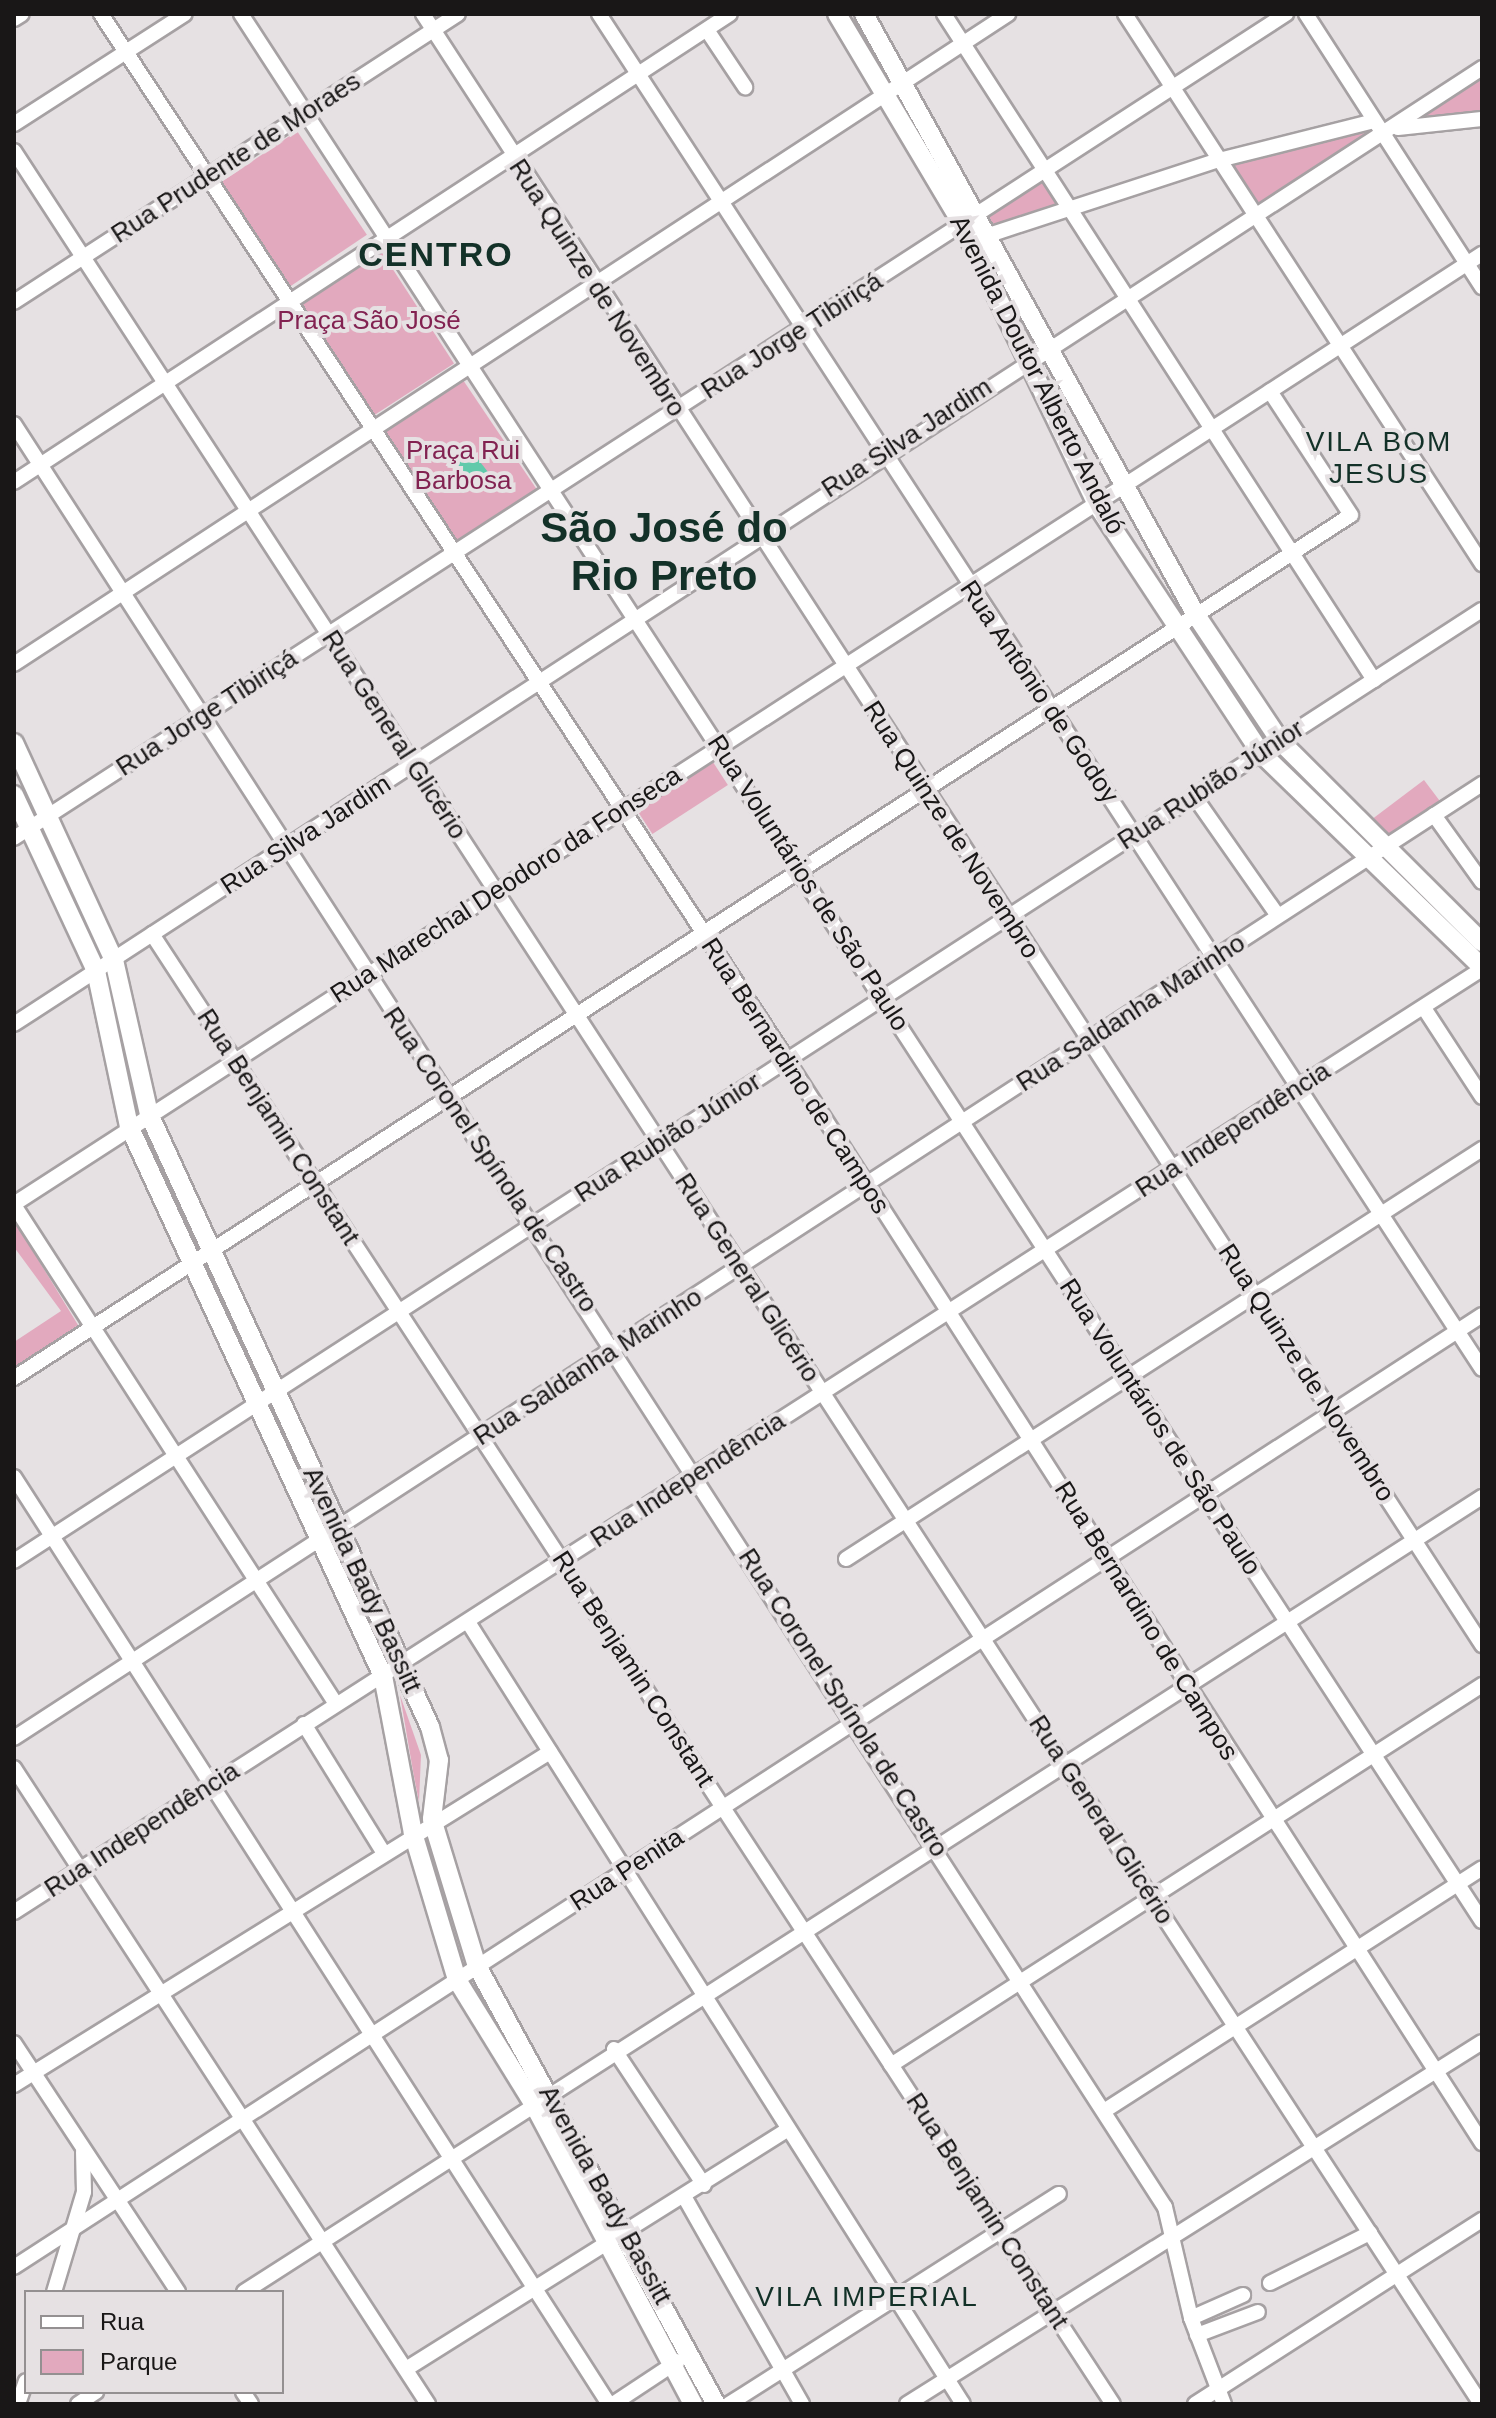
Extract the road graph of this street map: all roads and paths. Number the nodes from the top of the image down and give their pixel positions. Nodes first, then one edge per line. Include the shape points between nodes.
1 (22, 14) edge
2 (101, 14) edge
3 (185, 14) edge
4 (241, 14) edge
5 (423, 14) edge
6 (458, 14) edge
7 (599, 14) edge
8 (730, 14) edge
9 (837, 14) edge
10 (864, 14) edge
11 (944, 14) edge
12 (1008, 14) edge
13 (1125, 14) edge
14 (1286, 14) edge
15 (1306, 14) edge
16 (14, 19) edge
17 (433, 30) junction
18 (707, 30) junction
19 (963, 42) junction
20 (126, 52) junction
21 (1482, 68) edge
22 (640, 77) junction
23 (906, 81) junction
24 (745, 87) dead end
25 (1173, 88) junction
26 (889, 92) junction
27 (306, 113) junction
28 (1482, 119) edge
29 (1374, 121) junction
30 (14, 124) edge
31 (1389, 132) junction
32 (14, 151) edge
33 (512, 157) junction
34 (1219, 160) junction
35 (1045, 170) junction
36 (207, 177) junction
37 (721, 204) junction
38 (1072, 212) junction
39 (979, 213) junction
40 (1255, 215) junction
41 (962, 224) junction
42 (989, 235) junction
43 (388, 239) junction
44 (1482, 254) edge
45 (83, 257) junction
46 (1467, 264) junction
47 (595, 283) junction
48 (1482, 287) edge
49 (1127, 297) junction
50 (14, 302) edge
51 (289, 306) junction
52 (803, 328) junction
53 (1339, 344) junction
54 (1048, 350) junction
55 (1027, 362) junction
56 (470, 363) junction
57 (166, 384) junction
58 (1270, 391) junction
59 (675, 412) junction
60 (14, 424) edge
61 (1211, 428) junction
62 (372, 429) junction
63 (884, 453) junction
64 (40, 464) junction
65 (14, 482) edge
66 (1120, 486) junction
67 (555, 491) junction
68 (1096, 503) junction
69 (249, 511) junction
70 (760, 532) junction
71 (1292, 553) junction
72 (456, 554) junction
73 (1482, 564) edge
74 (967, 585) junction
75 (125, 594) junction
76 (1477, 613) edge
77 (1196, 615) junction
78 (638, 617) junction
79 (1177, 627) junction
80 (1482, 630) edge
81 (328, 634) junction
82 (14, 664) edge
83 (843, 667) junction
84 (1374, 680) junction
85 (540, 683) junction
86 (1054, 707) junction
87 (203, 716) junction
88 (1280, 741) junction
89 (14, 743) edge
90 (721, 747) junction
91 (1261, 753) junction
92 (414, 766) junction
93 (1482, 784) edge
94 (927, 790) junction
95 (14, 795) edge
96 (1194, 796) junction
97 (624, 811) junction
98 (1434, 815) junction
99 (48, 817) junction
100 (22, 833) edge
101 (1134, 835) junction
102 (285, 847) junction
103 (1382, 849) junction
104 (1364, 860) junction
105 (803, 869) junction
106 (1482, 882) edge
107 (497, 894) junction
108 (1009, 916) junction
109 (1278, 916) junction
110 (152, 934) junction
111 (703, 934) junction
112 (1482, 942) edge
113 (1213, 959) junction
114 (114, 960) junction
115 (1482, 968) edge
116 (96, 971) junction
117 (368, 975) junction
118 (882, 999) junction
119 (1424, 1008) junction
120 (577, 1015) junction
121 (14, 1024) edge
122 (1088, 1040) junction
123 (234, 1059) junction
124 (787, 1060) junction
125 (1298, 1089) junction
126 (1482, 1097) edge
127 (448, 1098) junction
128 (149, 1114) junction
129 (962, 1123) junction
130 (129, 1126) junction
131 (660, 1143) junction
132 (1482, 1149) edge
133 (1172, 1169) junction
134 (315, 1184) junction
135 (865, 1186) junction
136 (14, 1204) edge
137 (1378, 1216) junction
138 (535, 1224) junction
139 (1046, 1250) junction
140 (211, 1251) junction
141 (192, 1263) junction
142 (741, 1267) junction
143 (1255, 1293) junction
144 (399, 1312) junction
145 (950, 1312) junction
146 (1482, 1315) edge
147 (94, 1326) junction
148 (1458, 1331) junction
149 (615, 1350) junction
150 (1482, 1369) edge
151 (14, 1378) edge
152 (1131, 1378) junction
153 (275, 1392) junction
154 (823, 1393) junction
155 (259, 1403) junction
156 (1330, 1411) junction
157 (481, 1437) junction
158 (1032, 1438) junction
159 (177, 1456) junction
160 (694, 1476) junction
161 (14, 1477) edge
162 (1482, 1497) edge
163 (1205, 1498) junction
164 (906, 1521) junction
165 (340, 1529) junction
166 (52, 1536) junction
167 (1415, 1540) junction
168 (320, 1542) junction
169 (1108, 1558) junction
170 (846, 1559) dead end
171 (14, 1561) edge
172 (562, 1561) junction
173 (260, 1580) junction
174 (468, 1622) junction
175 (1285, 1622) junction
176 (983, 1639) junction
177 (1482, 1645) edge
178 (133, 1662) junction
179 (401, 1664) junction
180 (383, 1676) junction
181 (1482, 1685) edge
182 (1186, 1686) junction
183 (336, 1704) junction
184 (855, 1722) junction
185 (304, 1724) junction
186 (14, 1738) edge
187 (550, 1752) junction
188 (1375, 1753) junction
189 (1064, 1763) junction
190 (14, 1768) edge
191 (212, 1785) junction
192 (724, 1806) junction
193 (432, 1819) junction
194 (1271, 1820) junction
195 (413, 1833) junction
196 (935, 1843) junction
197 (383, 1852) junction
198 (1482, 1868) edge
199 (79, 1870) junction
200 (626, 1872) junction
201 (1458, 1883) junction
202 (1151, 1896) junction
203 (292, 1910) junction
204 (14, 1912) edge
205 (1482, 1921) edge
206 (802, 1928) junction
207 (1355, 1950) junction
208 (477, 1966) junction
209 (1020, 1979) junction
210 (457, 1980) junction
211 (702, 1992) junction
212 (160, 1996) junction
213 (1235, 2027) junction
214 (371, 2033) junction
215 (1482, 2042) edge
216 (14, 2043) edge
217 (614, 2049) junction
218 (891, 2065) junction
219 (1434, 2071) junction
220 (34, 2074) junction
221 (14, 2085) edge
222 (550, 2092) junction
223 (533, 2103) junction
224 (1104, 2111) junction
225 (238, 2117) junction
226 (786, 2131) junction
227 (1482, 2143) edge
228 (82, 2147) junction
229 (1315, 2147) junction
230 (449, 2155) junction
231 (704, 2185) junction
232 (1059, 2194) dead end
233 (685, 2198) junction
234 (116, 2200) junction
235 (1482, 2220) edge
236 (1001, 2232) junction
237 (627, 2233) junction
238 (1370, 2233) junction
239 (1173, 2235) junction
240 (71, 2236) junction
241 (609, 2239) junction
242 (319, 2242) junction
243 (14, 2267) edge
244 (1398, 2274) junction
245 (1270, 2283) dead end
246 (535, 2288) junction
247 (55, 2290) edge
248 (177, 2290) edge
249 (247, 2290) edge
250 (1243, 2295) dead end
251 (895, 2297) junction
252 (1053, 2312) junction
253 (1258, 2312) dead end
254 (1191, 2318) junction
255 (1197, 2335) junction
256 (692, 2352) junction
257 (675, 2363) junction
258 (406, 2369) junction
259 (781, 2373) junction
260 (947, 2379) junction
261 (1218, 2389) junction
262 (428, 2404) edge
263 (611, 2404) edge
264 (693, 2404) edge
265 (716, 2404) edge
266 (729, 2404) edge
267 (802, 2404) edge
268 (907, 2404) edge
269 (963, 2404) edge
270 (1113, 2404) edge
271 (1195, 2404) edge
272 (1224, 2404) edge
273 (1481, 2404) edge

1 - 16 street
2 - 20 street, Rua Bernardino de Campos
3 - 20 street
4 - 27 street, Rua Voluntários de São Paulo
5 - 17 street, Rua Quinze de Novembro
6 - 17 street, Rua Prudente de Moraes
7 - 22 street, Rua Antônio de Godoy
8 - 18 street
9 - 26 main road, Avenida Doutor Alberto Andaló
10 - 23 main road, Avenida Doutor Alberto Andaló
11 - 19 street
12 - 19 street
13 - 25 street
14 - 25 street, Rua Jorge Tibiriçá
15 - 29 street
17 - 27 street, Rua Prudente de Moraes
17 - 33 street, Rua Quinze de Novembro
18 - 22 street
18 - 24 street
19 - 23 street
19 - 35 street
20 - 30 street
20 - 36 street, Rua Bernardino de Campos
21 - 31 street, Rua Silva Jardim
22 - 33 street
22 - 37 street, Rua Antônio de Godoy
23 - 26 street
23 - 39 main road, Avenida Doutor Alberto Andaló
25 - 34 street
25 - 35 street, Rua Jorge Tibiriçá
26 - 37 street
26 - 41 main road, Avenida Doutor Alberto Andaló
27 - 36 street, Rua Prudente de Moraes
27 - 43 street, Rua Voluntários de São Paulo
28 - 31 street
29 - 31 street
29 - 34 street
31 - 40 street, Rua Silva Jardim
31 - 46 street
32 - 45 street, Rua General Glicério
33 - 43 street
33 - 47 street, Rua Quinze de Novembro
34 - 38 street
34 - 40 street
35 - 38 street
35 - 39 street, Rua Jorge Tibiriçá
36 - 45 street, Rua Prudente de Moraes
36 - 51 street, Rua Bernardino de Campos
37 - 47 street
37 - 52 street, Rua Antônio de Godoy
38 - 42 street
38 - 49 street
39 - 41 street, Rua Jorge Tibiriçá
39 - 42 main road, Avenida Doutor Alberto Andaló
40 - 49 street, Rua Silva Jardim
40 - 53 street
41 - 52 street, Rua Jorge Tibiriçá
41 - 55 main road, Avenida Doutor Alberto Andaló
42 - 54 main road, Avenida Doutor Alberto Andaló
43 - 51 street
43 - 56 street, Rua Voluntários de São Paulo
44 - 46 street, Rua Marechal Deodoro da Fonseca
45 - 50 street, Rua Prudente de Moraes
45 - 57 street, Rua General Glicério
46 - 48 street
46 - 53 street, Rua Marechal Deodoro da Fonseca
47 - 56 street
47 - 59 street, Rua Quinze de Novembro
49 - 54 street, Rua Silva Jardim
49 - 61 street
51 - 57 street
51 - 62 street, Rua Bernardino de Campos
52 - 59 street, Rua Jorge Tibiriçá
52 - 63 street, Rua Antônio de Godoy
53 - 58 street, Rua Marechal Deodoro da Fonseca
53 - 73 street
54 - 55 street, Rua Silva Jardim
54 - 66 main road, Avenida Doutor Alberto Andaló
55 - 63 street, Rua Silva Jardim
55 - 68 main road, Avenida Doutor Alberto Andaló
56 - 62 street
56 - 67 street, Rua Voluntários de São Paulo
57 - 64 street
57 - 69 street, Rua General Glicério
58 - 61 street, Rua Marechal Deodoro da Fonseca
58 - 71 street via 1351,515
59 - 67 street, Rua Jorge Tibiriçá
59 - 70 street, Rua Quinze de Novembro
60 - 64 street, Rua Coronel Spínola de Castro
61 - 66 street, Rua Marechal Deodoro da Fonseca
61 - 71 street
62 - 69 street
62 - 72 street, Rua Bernardino de Campos
63 - 70 street, Rua Silva Jardim
63 - 74 street, Rua Antônio de Godoy
64 - 65 street
64 - 75 street, Rua Coronel Spínola de Castro
66 - 68 street, Rua Marechal Deodoro da Fonseca
66 - 77 main road, Avenida Doutor Alberto Andaló
67 - 72 street, Rua Jorge Tibiriçá
67 - 78 street, Rua Voluntários de São Paulo
68 - 74 street, Rua Marechal Deodoro da Fonseca
68 - 79 main road, Avenida Doutor Alberto Andaló
69 - 75 street
69 - 81 street, Rua General Glicério
70 - 78 street, Rua Silva Jardim
70 - 83 street, Rua Quinze de Novembro
71 - 77 street
71 - 84 street
72 - 81 street, Rua Jorge Tibiriçá
72 - 85 street, Rua Bernardino de Campos
74 - 83 street, Rua Marechal Deodoro da Fonseca
74 - 86 street, Rua Antônio de Godoy
75 - 82 street
75 - 87 street, Rua Coronel Spínola de Castro
76 - 80 street
76 - 84 street, Rua Rubião Júnior
77 - 79 street
77 - 88 main road, Avenida Doutor Alberto Andaló
78 - 85 street, Rua Silva Jardim
78 - 90 street, Rua Voluntários de São Paulo
79 - 86 street
79 - 91 main road, Avenida Doutor Alberto Andaló
81 - 87 street, Rua Jorge Tibiriçá
81 - 92 street, Rua General Glicério
83 - 90 street, Rua Marechal Deodoro da Fonseca
83 - 94 street, Rua Quinze de Novembro
84 - 88 street, Rua Rubião Júnior
85 - 92 street, Rua Silva Jardim
85 - 97 street, Rua Bernardino de Campos
86 - 94 street
86 - 101 street, Rua Antônio de Godoy
87 - 99 street, Rua Jorge Tibiriçá
87 - 102 street, Rua Coronel Spínola de Castro
88 - 91 street, Rua Rubião Júnior
88 - 103 main road, Avenida Doutor Alberto Andaló
89 - 99 main road, Avenida Bady Bassitt
90 - 97 street, Rua Marechal Deodoro da Fonseca
90 - 105 street, Rua Voluntários de São Paulo
91 - 96 street, Rua Rubião Júnior
91 - 104 main road, Avenida Doutor Alberto Andaló
92 - 102 street, Rua Silva Jardim
92 - 107 street, Rua General Glicério
93 - 98 street, Rua Saldanha Marinho
94 - 105 street
94 - 108 street, Rua Quinze de Novembro
95 - 100 main road, Avenida Bady Bassitt
96 - 101 street, Rua Rubião Júnior
96 - 109 street
97 - 107 street, Rua Marechal Deodoro da Fonseca
97 - 111 street, Rua Bernardino de Campos
98 - 103 street, Rua Saldanha Marinho
98 - 106 street
99 - 100 street, Rua Jorge Tibiriçá
99 - 114 main road, Avenida Bady Bassitt
100 - 116 main road, Avenida Bady Bassitt
101 - 108 street, Rua Rubião Júnior
101 - 113 street, Rua Antônio de Godoy
102 - 110 street, Rua Silva Jardim
102 - 117 street, Rua Coronel Spínola de Castro
103 - 104 street, Rua Saldanha Marinho
103 - 112 main road, Avenida Doutor Alberto Andaló
104 - 109 street, Rua Saldanha Marinho
104 - 115 main road, Avenida Doutor Alberto Andaló
105 - 111 street
105 - 118 street, Rua Voluntários de São Paulo
107 - 117 street, Rua Marechal Deodoro da Fonseca
107 - 120 street, Rua General Glicério
108 - 118 street, Rua Rubião Júnior
108 - 122 street, Rua Quinze de Novembro
109 - 113 street, Rua Saldanha Marinho
110 - 114 street, Rua Silva Jardim
110 - 123 street, Rua Benjamin Constant
111 - 120 street
111 - 124 street, Rua Bernardino de Campos
113 - 122 street, Rua Saldanha Marinho
113 - 125 street, Rua Antônio de Godoy
114 - 116 street, Rua Silva Jardim
114 - 128 main road, Avenida Bady Bassitt
115 - 119 street, Rua Independência
116 - 121 street, Rua Silva Jardim
116 - 130 main road, Avenida Bady Bassitt
117 - 123 street, Rua Marechal Deodoro da Fonseca
117 - 127 street, Rua Coronel Spínola de Castro
118 - 124 street, Rua Rubião Júnior
118 - 129 street, Rua Voluntários de São Paulo
119 - 125 street, Rua Independência
119 - 126 street
120 - 127 street
120 - 131 street, Rua General Glicério
122 - 129 street, Rua Saldanha Marinho
122 - 133 street, Rua Quinze de Novembro
123 - 128 street, Rua Marechal Deodoro da Fonseca
123 - 134 street, Rua Benjamin Constant
124 - 131 street, Rua Rubião Júnior
124 - 135 street, Rua Bernardino de Campos
125 - 133 street, Rua Independência
125 - 137 street, Rua Antônio de Godoy
127 - 134 street
127 - 138 street, Rua Coronel Spínola de Castro
128 - 130 street, Rua Marechal Deodoro da Fonseca
128 - 140 main road, Avenida Bady Bassitt
129 - 135 street, Rua Saldanha Marinho
129 - 139 street, Rua Voluntários de São Paulo
130 - 136 street, Rua Marechal Deodoro da Fonseca
130 - 141 main road, Avenida Bady Bassitt
131 - 138 street, Rua Rubião Júnior
131 - 142 street, Rua General Glicério
132 - 137 street
133 - 139 street, Rua Independência
133 - 143 street, Rua Quinze de Novembro
134 - 140 street
134 - 144 street, Rua Benjamin Constant
135 - 142 street, Rua Saldanha Marinho
135 - 145 street, Rua Bernardino de Campos
136 - 147 street
137 - 143 street
137 - 148 street, Rua Antônio de Godoy
138 - 144 street, Rua Rubião Júnior
138 - 149 street, Rua Coronel Spínola de Castro
139 - 145 street, Rua Independência
139 - 152 street, Rua Voluntários de São Paulo
140 - 141 street
140 - 153 main road, Avenida Bady Bassitt
141 - 147 street
141 - 155 main road, Avenida Bady Bassitt
142 - 149 street, Rua Saldanha Marinho
142 - 154 street, Rua General Glicério
143 - 152 street
143 - 156 street, Rua Quinze de Novembro
144 - 153 street, Rua Rubião Júnior
144 - 157 street, Rua Benjamin Constant
145 - 154 street, Rua Independência
145 - 158 street, Rua Bernardino de Campos
146 - 148 street, Rua Penita
147 - 151 street
147 - 159 street
148 - 150 street, Rua Antônio de Godoy
148 - 156 street, Rua Penita
149 - 157 street, Rua Saldanha Marinho
149 - 160 street, Rua Coronel Spínola de Castro
152 - 158 street
152 - 163 street, Rua Voluntários de São Paulo
153 - 155 street, Rua Rubião Júnior
153 - 165 main road, Avenida Bady Bassitt
154 - 160 street, Rua Independência
154 - 164 street, Rua General Glicério
155 - 159 street, Rua Rubião Júnior
155 - 168 main road, Avenida Bady Bassitt
156 - 163 street, Rua Penita
156 - 167 street, Rua Quinze de Novembro
157 - 165 street, Rua Saldanha Marinho
157 - 172 street, Rua Benjamin Constant
158 - 164 street
158 - 169 street, Rua Bernardino de Campos
159 - 166 street, Rua Rubião Júnior
159 - 173 street
160 - 172 street, Rua Independência
160 - 184 street, Rua Coronel Spínola de Castro
161 - 166 street
162 - 167 street
163 - 169 street, Rua Penita
163 - 175 street, Rua Voluntários de São Paulo
164 - 170 street
164 - 176 street, Rua General Glicério
165 - 168 street, Rua Saldanha Marinho
165 - 179 main road, Avenida Bady Bassitt
166 - 171 street, Rua Rubião Júnior
166 - 178 street
167 - 175 street
167 - 177 street, Rua Quinze de Novembro
168 - 173 street, Rua Saldanha Marinho
168 - 180 main road, Avenida Bady Bassitt
169 - 176 street, Rua Penita
169 - 182 street, Rua Bernardino de Campos
172 - 174 street, Rua Independência
172 - 192 street, Rua Benjamin Constant
173 - 178 street, Rua Saldanha Marinho
173 - 183 street
174 - 179 street, Rua Independência
174 - 187 street
175 - 182 street
175 - 188 street, Rua Voluntários de São Paulo
176 - 184 street, Rua Penita
176 - 189 street, Rua General Glicério
178 - 186 street, Rua Saldanha Marinho
178 - 191 street
179 - 180 street, Rua Independência
179 - 193 main road, Avenida Bady Bassitt via 439,1760
180 - 183 street, Rua Independência
180 - 195 main road, Avenida Bady Bassitt
181 - 188 street
182 - 189 street
182 - 194 street, Rua Bernardino de Campos
183 - 185 street, Rua Independência
184 - 192 street, Rua Penita
184 - 196 street, Rua Coronel Spínola de Castro
185 - 191 street, Rua Independência
185 - 197 street
187 - 193 street
187 - 200 street
188 - 194 street
188 - 201 street, Rua Voluntários de São Paulo
189 - 196 street
189 - 202 street, Rua General Glicério
190 - 199 street
191 - 199 street, Rua Independência
191 - 203 street
192 - 200 street, Rua Penita
192 - 206 street, Rua Benjamin Constant
193 - 195 street
193 - 208 main road, Avenida Bady Bassitt
194 - 202 street
194 - 207 street, Rua Bernardino de Campos
195 - 197 street
195 - 210 main road, Avenida Bady Bassitt
196 - 206 street
196 - 209 street, Rua Coronel Spínola de Castro
197 - 203 street
198 - 201 street
199 - 204 street, Rua Independência
199 - 212 street
200 - 208 street, Rua Penita
200 - 211 street
201 - 205 street, Rua Voluntários de São Paulo
201 - 207 street
202 - 209 street
202 - 213 street, Rua General Glicério
203 - 212 street
203 - 214 street
206 - 211 street
206 - 218 street, Rua Benjamin Constant
207 - 213 street
207 - 219 street, Rua Bernardino de Campos
208 - 210 street, Rua Penita
208 - 222 main road, Avenida Bady Bassitt
209 - 218 street
209 - 224 street, Rua Coronel Spínola de Castro
210 - 214 street, Rua Penita
210 - 223 main road, Avenida Bady Bassitt
211 - 217 street
211 - 226 street
212 - 220 street
212 - 225 street
213 - 224 street
213 - 229 street, Rua General Glicério
214 - 225 street, Rua Penita
214 - 230 street
215 - 219 street
216 - 220 street
217 - 222 street
217 - 231 street
218 - 236 street, Rua Benjamin Constant
219 - 227 street, Rua Bernardino de Campos
219 - 229 street
220 - 221 street
220 - 228 street
222 - 223 street
222 - 237 main road, Avenida Bady Bassitt
223 - 230 street
223 - 241 main road, Avenida Bady Bassitt
224 - 239 street, Rua Coronel Spínola de Castro via 1165,2207
225 - 234 street, Rua Penita
225 - 242 street
226 - 231 street
226 - 251 street
228 - 234 street
228 - 240 street via 84,2192
229 - 238 street, Rua General Glicério
229 - 239 street
230 - 242 street
230 - 246 street
231 - 233 street
232 - 236 street
233 - 237 street
233 - 259 street
234 - 240 street, Rua Penita
234 - 248 street
235 - 244 street
236 - 251 street
236 - 252 street, Rua Benjamin Constant
237 - 241 street
237 - 256 main road, Avenida Bady Bassitt
238 - 244 street, Rua General Glicério
238 - 245 street
239 - 252 street
239 - 254 street, Rua Coronel Spínola de Castro
240 - 243 street, Rua Penita
240 - 247 street
241 - 246 street
241 - 257 main road, Avenida Bady Bassitt
242 - 249 street
242 - 258 street
244 - 261 street
244 - 273 street, Rua General Glicério
246 - 258 street
246 - 263 street
250 - 254 street
251 - 259 street
251 - 260 street
252 - 260 street
252 - 270 street, Rua Benjamin Constant
253 - 255 street
254 - 255 street, Rua Coronel Spínola de Castro
255 - 261 street, Rua Coronel Spínola de Castro
256 - 257 street
256 - 265 main road, Avenida Bady Bassitt
257 - 263 street
257 - 264 main road, Avenida Bady Bassitt
258 - 262 street
259 - 266 street
259 - 267 street
260 - 268 street
260 - 269 street
261 - 271 street
261 - 272 street, Rua Coronel Spínola de Castro

